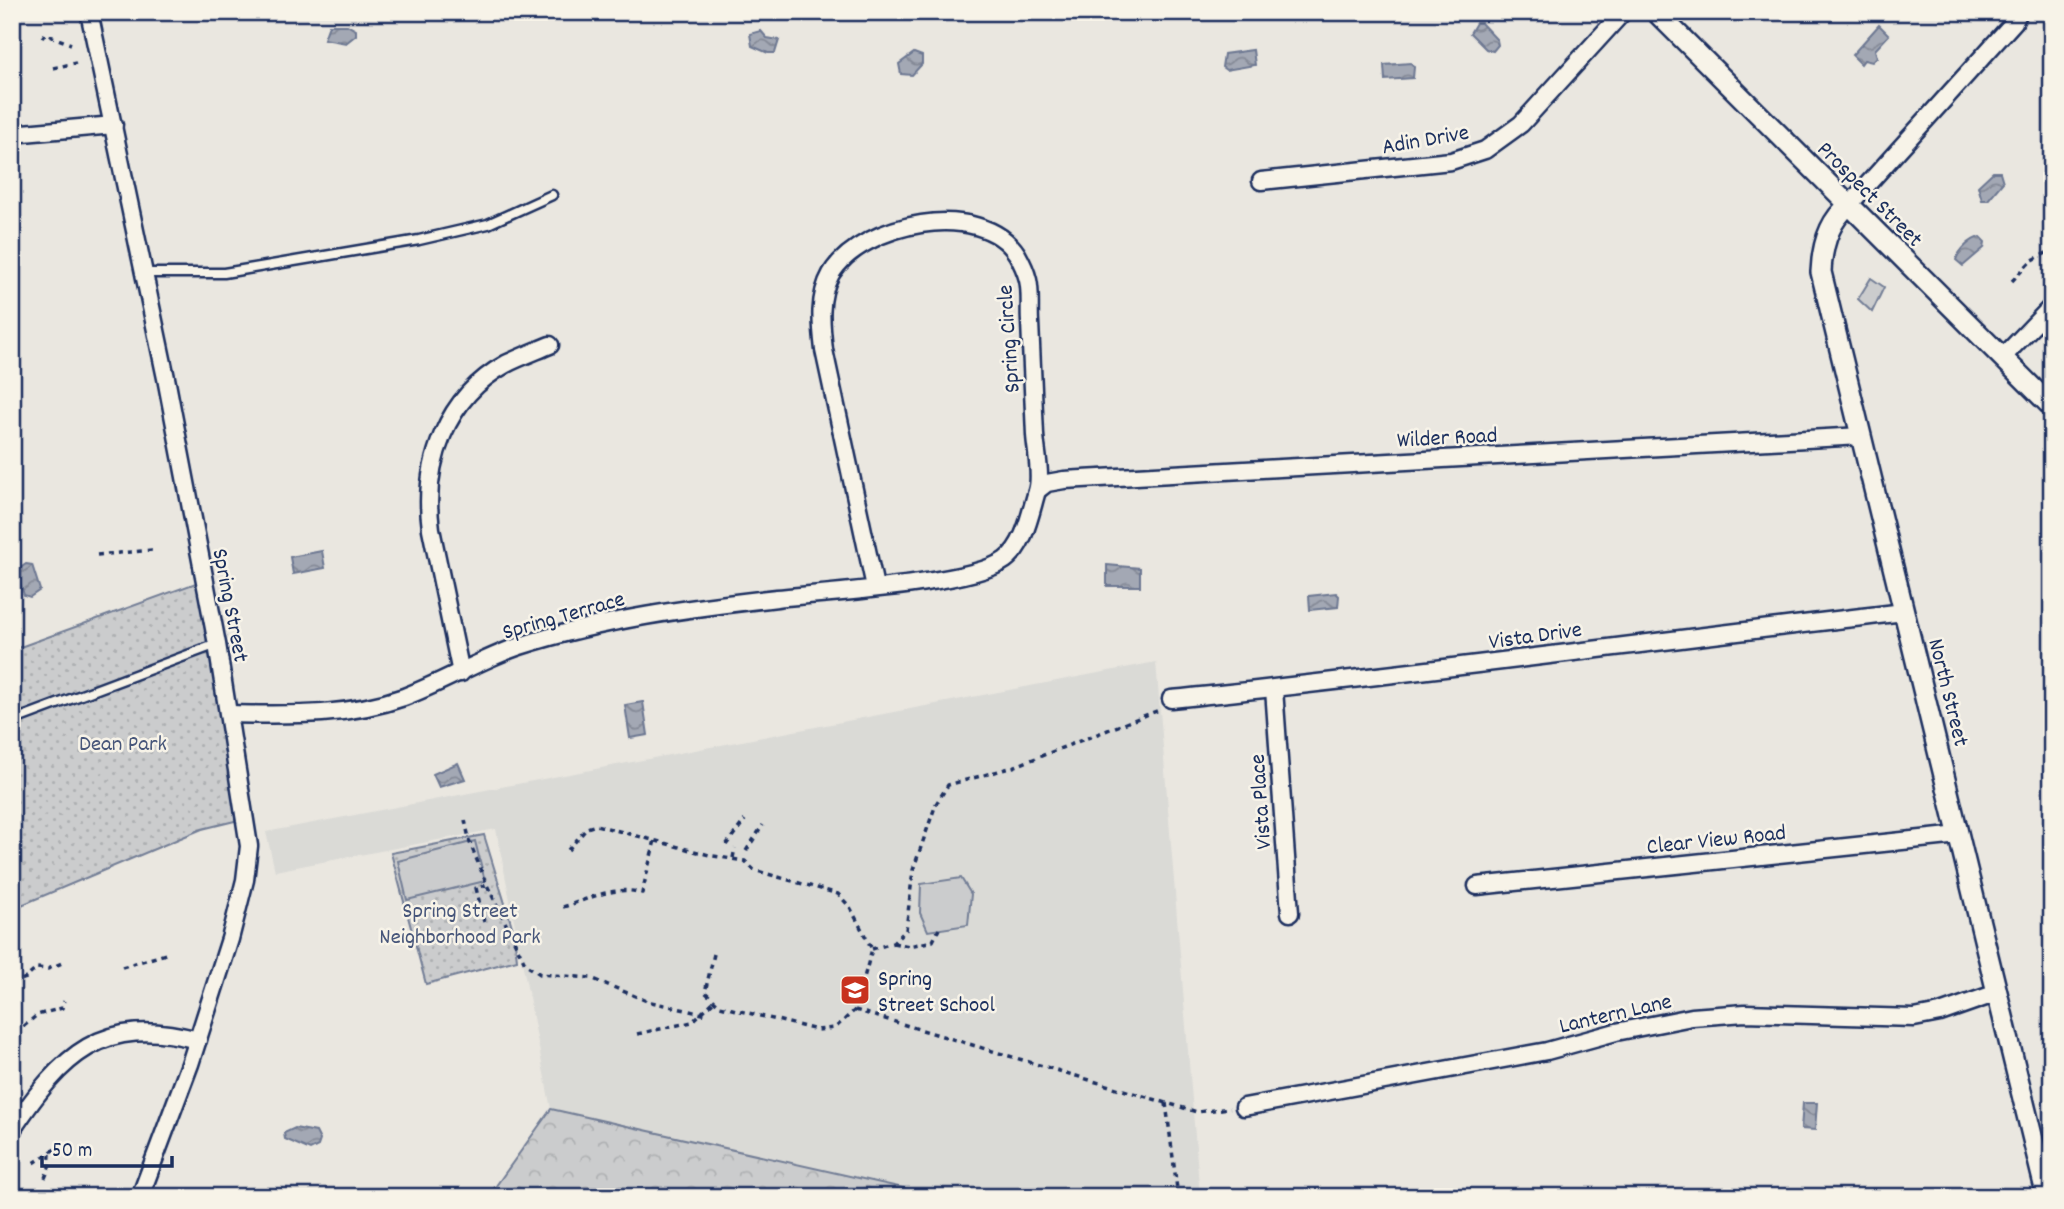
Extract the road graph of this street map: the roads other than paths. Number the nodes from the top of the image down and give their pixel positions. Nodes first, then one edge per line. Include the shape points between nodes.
1 (89, 12) edge
2 (1623, 12) edge
3 (1656, 12) edge
4 (2019, 12) edge
5 (114, 125) junction
6 (12, 134) edge
7 (1261, 181) dead end
8 (552, 195) dead end
9 (1848, 206) junction
10 (145, 273) junction
11 (2052, 306) edge
12 (551, 345) dead end
13 (2003, 357) junction
14 (2052, 407) edge
15 (1861, 436) junction
16 (1038, 490) junction
17 (875, 587) junction
18 (1905, 612) junction
19 (218, 644) junction
20 (461, 673) junction
21 (1274, 689) junction
22 (1171, 699) road end
23 (230, 714) junction
24 (12, 721) edge
25 (1959, 835) junction
26 (1477, 886) dead end
27 (1290, 913) dead end
28 (1997, 993) junction
29 (198, 1040) junction
30 (1244, 1107) road end
31 (12, 1130) edge
32 (140, 1197) edge
33 (2047, 1197) edge

1 - 5 street, Spring Street
2 - 7 street, Adin Drive via 1521,124 1485,150 1451,161
3 - 9 street, Prospect Street
4 - 9 street
5 - 6 street
5 - 10 street, Spring Street
8 - 10 lane via 488,224 419,240 224,273
9 - 13 street, Prospect Street
9 - 15 street, North Street via 1837,215 1822,249 1821,272
10 - 19 street, Spring Street
11 - 13 street
12 - 20 street via 506,365 465,398 446,427 430,470 431,529
13 - 14 street, Prospect Street
15 - 16 street, Wilder Road via 1064,480
15 - 18 street, North Street
16 - 17 street, Spring Circle via 1021,541 997,565
16 - 17 street, Spring Circle via 1028,279 1018,256 992,233 956,222 926,224 868,239 832,272 823,294 821,320 824,353
17 - 20 street, Spring Terrace via 679,609 601,623 516,647
18 - 21 street, Vista Drive
18 - 25 street, North Street
19 - 23 street, Spring Street
19 - 24 lane
20 - 23 street, Spring Terrace via 350,712
21 - 22 street, Vista Drive
21 - 27 street, Vista Place
23 - 29 street, Spring Street via 247,818 248,861 230,939
25 - 26 street, Clear View Road
25 - 28 street, North Street
28 - 30 street, Lantern Lane via 1914,1018 1745,1013 1692,1017 1538,1053
28 - 33 street, North Street
29 - 31 street via 147,1032 93,1045 49,1077
29 - 32 street, Spring Street

